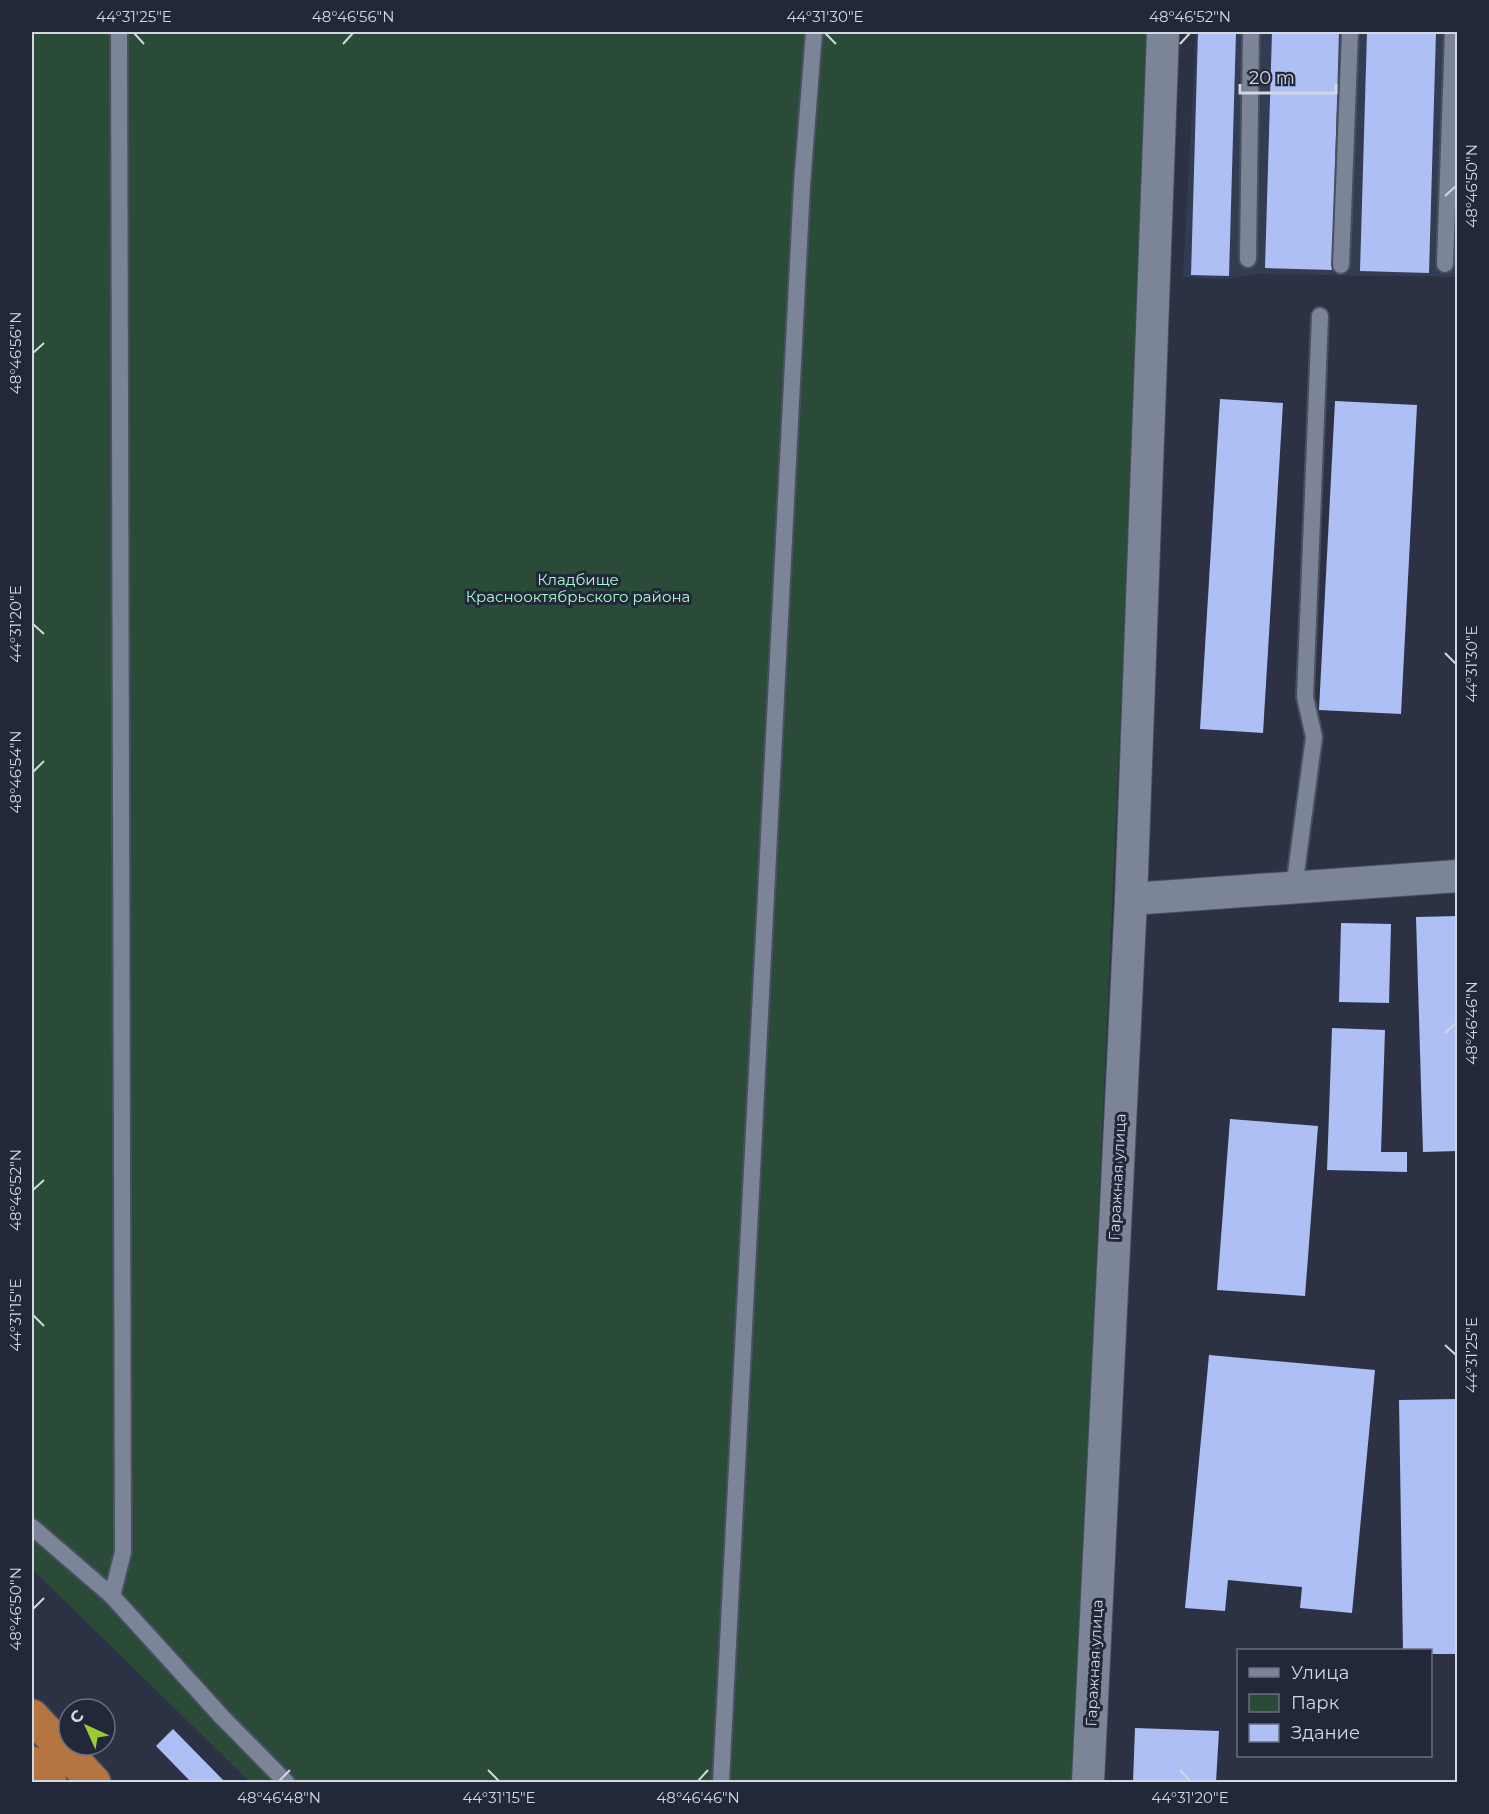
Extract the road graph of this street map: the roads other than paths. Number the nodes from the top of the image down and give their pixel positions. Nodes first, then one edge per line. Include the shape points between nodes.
1 (119, 32) edge
2 (814, 32) edge
3 (1163, 32) edge
4 (1251, 32) edge
5 (1350, 32) edge
6 (1453, 32) edge
7 (1248, 259) dead end
8 (1445, 264) dead end
9 (1341, 265) dead end
10 (1320, 316) dead end
11 (1458, 876) edge
12 (1294, 888) junction
13 (1131, 899) junction
14 (32, 1527) edge
15 (111, 1596) junction
16 (32, 1716) edge
17 (32, 1763) edge
18 (50, 1782) edge
19 (94, 1782) edge
20 (286, 1782) edge
21 (721, 1782) edge
22 (1088, 1782) edge

1 - 15 lane via 123,1552
2 - 21 lane via 802,184
3 - 13 street, Гаражная улица
4 - 7 lane
5 - 9 lane
6 - 8 lane
10 - 12 lane via 1305,697 1314,737
11 - 12 street
12 - 13 street
13 - 22 street, Гаражная улица
14 - 15 lane
15 - 20 lane
16 - 19 highway
17 - 18 highway

